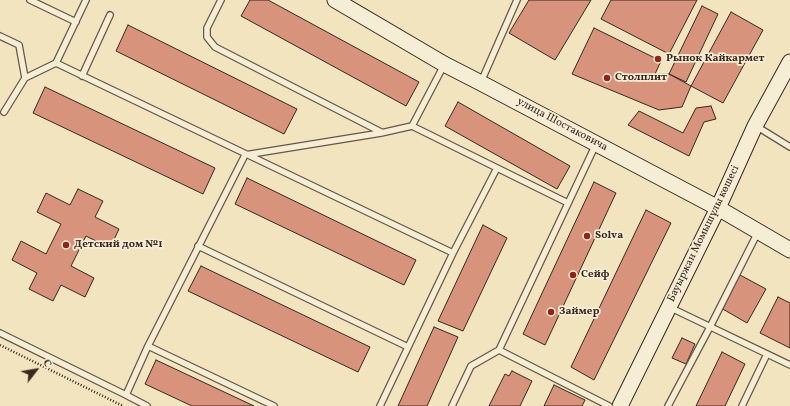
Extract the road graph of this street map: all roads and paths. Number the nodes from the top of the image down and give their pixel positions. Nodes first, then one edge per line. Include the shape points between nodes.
1 (30, 0) edge
2 (86, 0) edge
3 (221, 0) edge
4 (335, 0) edge
5 (518, 0) edge
6 (110, 15) dead end
7 (76, 22) junction
8 (0, 36) edge
9 (790, 62) edge
10 (56, 64) junction
11 (444, 64) junction
12 (82, 76) junction
13 (25, 78) junction
14 (481, 83) junction
15 (4, 112) dead end
16 (412, 126) junction
17 (755, 126) junction
18 (381, 133) junction
19 (596, 143) junction
20 (790, 146) edge
21 (245, 155) junction
22 (497, 168) junction
23 (568, 203) junction
24 (718, 208) junction
25 (758, 231) junction
26 (198, 246) junction
27 (790, 250) edge
28 (453, 253) junction
29 (669, 307) junction
30 (710, 327) junction
31 (0, 332) edge
32 (0, 345) edge
33 (148, 346) junction
34 (408, 347) junction
35 (499, 350) junction
36 (767, 354) junction
37 (790, 365) edge
38 (126, 395) junction
39 (123, 406) edge
40 (147, 406) edge
41 (274, 406) edge
42 (380, 406) edge
43 (452, 406) edge
44 (609, 406) edge
45 (620, 406) edge
46 (668, 406) edge
47 (742, 406) edge

1 - 7 lane
2 - 7 lane
3 - 18 lane via 207,28 206,38 215,47
4 - 11 street, улица Шостаковича
5 - 14 lane
6 - 12 lane
7 - 10 lane
8 - 13 lane via 19,45
9 - 17 street, Бауыржан Момышұлы көшесі
10 - 12 lane
10 - 13 lane
11 - 14 street, улица Шостаковича
11 - 16 lane
12 - 21 lane
13 - 15 lane
14 - 19 street, улица Шостаковича
16 - 18 lane
16 - 22 lane
17 - 20 lane
17 - 24 street, Бауыржан Момышұлы көшесі
18 - 21 lane
19 - 23 lane
19 - 24 street, улица Шостаковича
21 - 26 lane
21 - 28 lane
22 - 23 lane
22 - 28 lane
23 - 35 lane
24 - 25 street, улица Шостаковича
24 - 29 street, Бауыржан Момышұлы көшесі
25 - 27 street, улица Шостаковича
25 - 30 lane
26 - 33 lane
26 - 34 lane
28 - 34 lane
29 - 30 lane
29 - 45 street, Бауыржан Момышұлы көшесі
30 - 36 lane
30 - 46 lane
31 - 38 lane
32 - 39 path
33 - 38 lane
33 - 41 lane
34 - 42 lane
35 - 43 lane via 471,366
35 - 44 lane
36 - 37 lane
36 - 47 lane
38 - 40 lane

